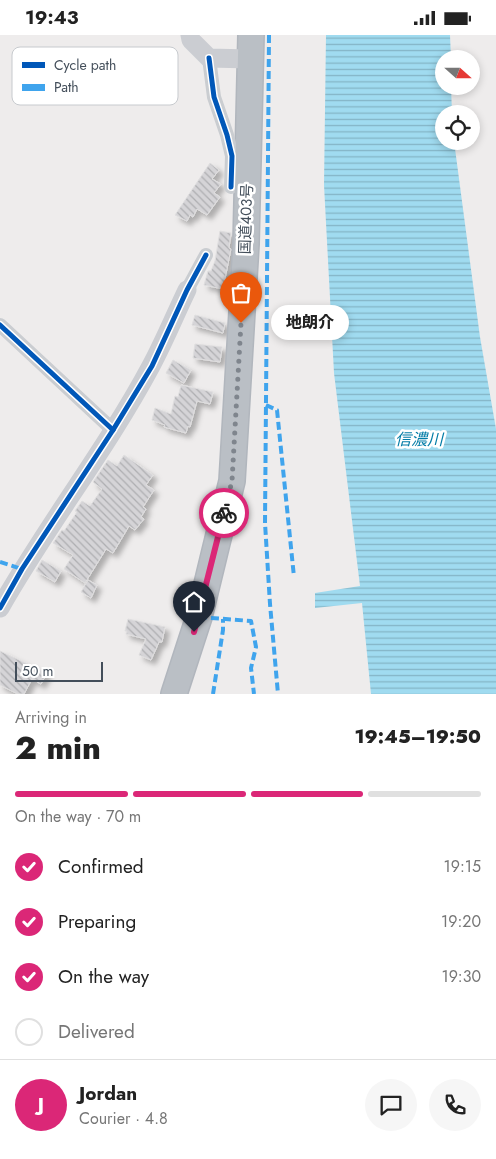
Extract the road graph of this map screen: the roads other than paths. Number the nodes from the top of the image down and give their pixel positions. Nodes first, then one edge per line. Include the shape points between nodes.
1 (190, 35) edge
2 (251, 47) edge
3 (209, 58) junction
4 (231, 187) dead end
5 (206, 255) dead end
6 (187, 290) joint
7 (0, 325) edge
8 (113, 430) junction
9 (0, 608) edge
10 (174, 694) edge

1 - 3 street
2 - 3 street
2 - 10 highway, 国道403号 via 246,244 232,481 199,617
3 - 4 street via 214,97 232,157
5 - 6 street
6 - 8 street via 152,365
7 - 8 street
8 - 9 street

